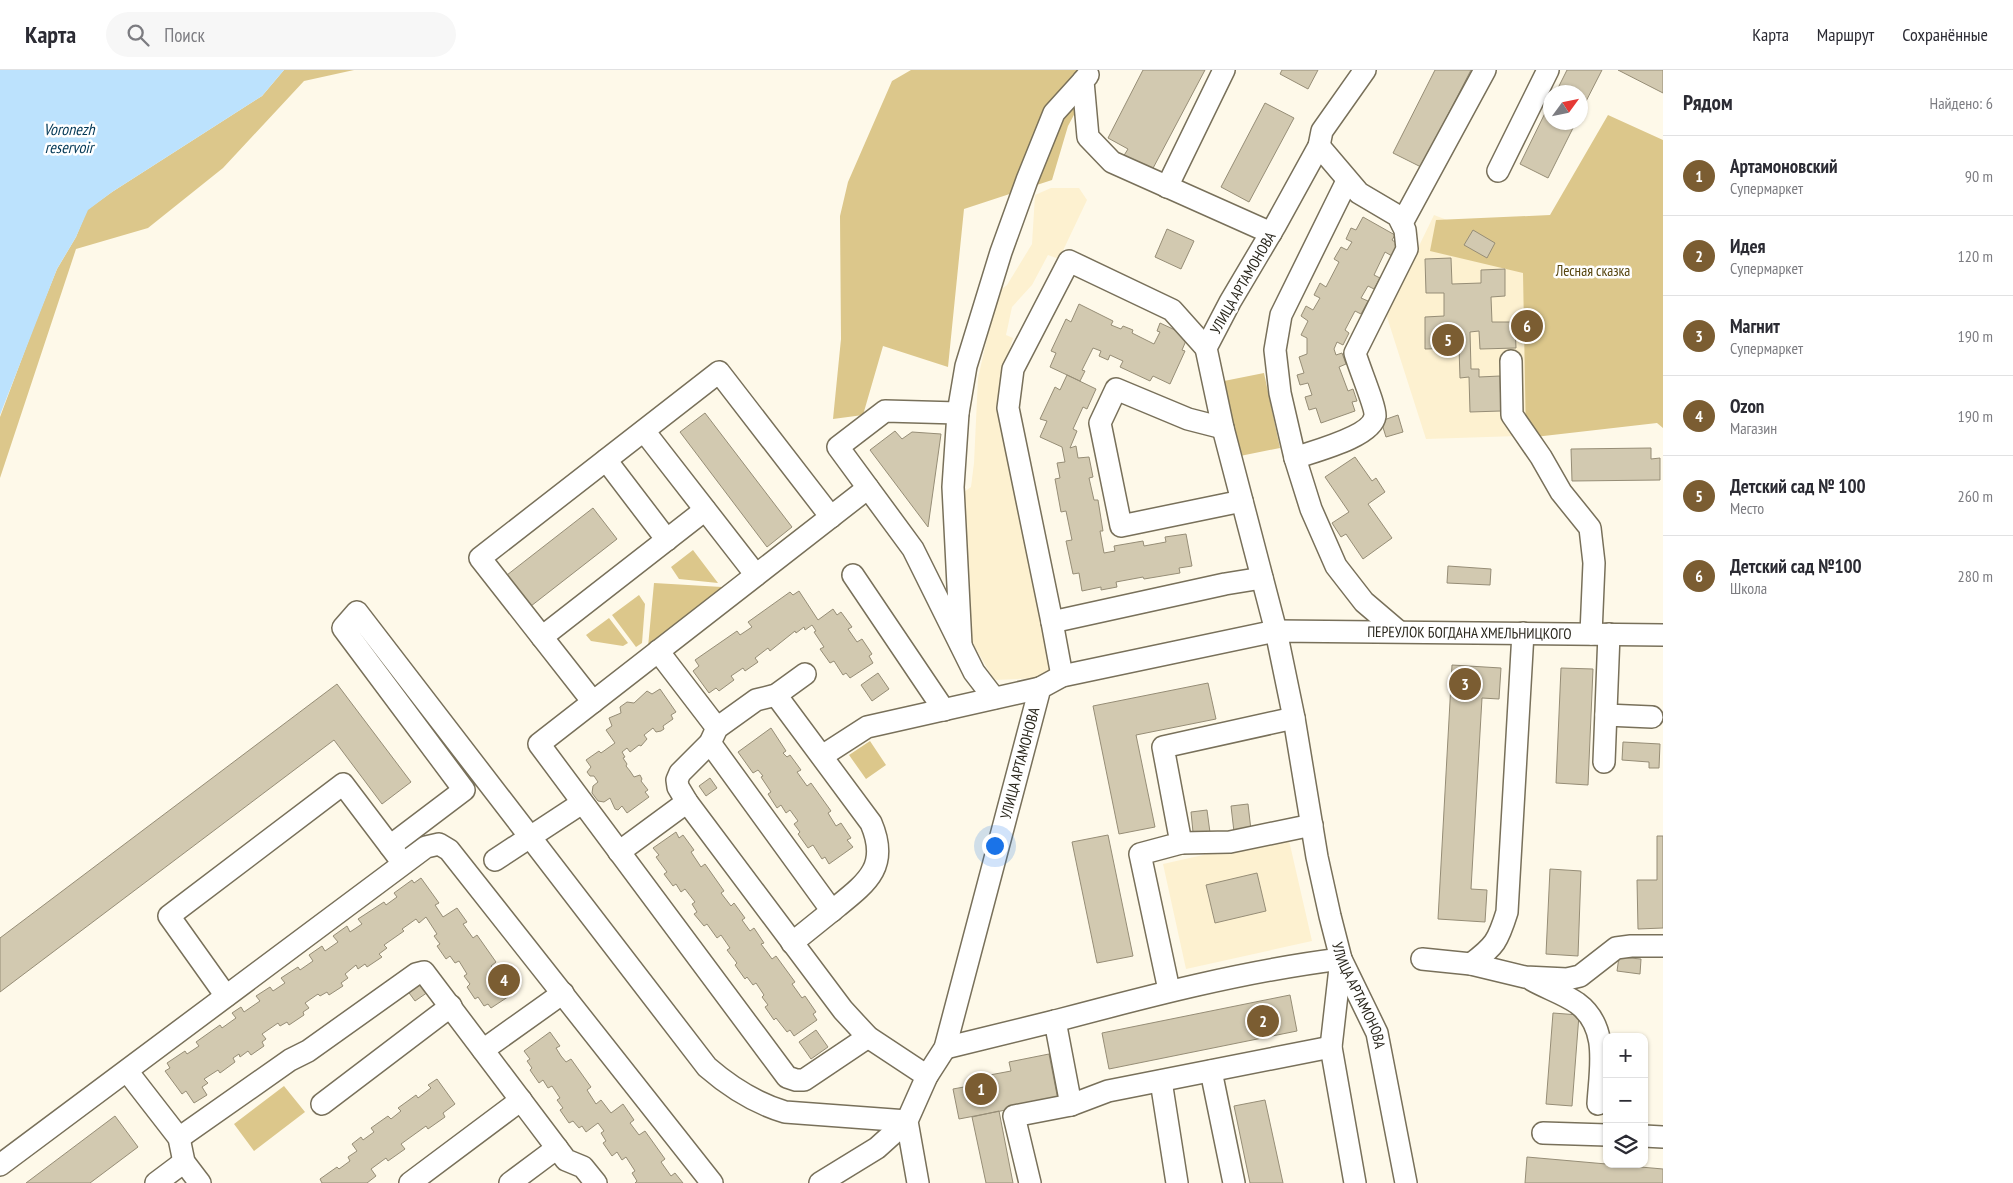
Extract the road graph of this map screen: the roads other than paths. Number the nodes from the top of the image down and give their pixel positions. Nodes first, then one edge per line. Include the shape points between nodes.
1 (1224, 70) edge
2 (1365, 70) edge
3 (1485, 70) edge
4 (1548, 70) edge
5 (1087, 76) edge
6 (1319, 146) junction
7 (1498, 171) dead end
8 (1347, 181) junction
9 (1167, 187) junction
10 (1402, 223) junction
11 (1271, 232) junction
12 (1206, 348) junction
13 (1511, 361) dead end
14 (958, 413) junction
15 (1223, 428) junction
16 (644, 431) junction
17 (1295, 458) junction
18 (606, 460) junction
19 (868, 488) junction
20 (1242, 501) junction
21 (705, 510) junction
22 (831, 517) junction
23 (667, 540) junction
24 (756, 575) junction
25 (853, 575) dead end
26 (1262, 578) junction
27 (1052, 622) junction
28 (1276, 631) junction
29 (1398, 631) junction
30 (1523, 633) junction
31 (1600, 634) junction
32 (1663, 635) edge
33 (542, 637) junction
34 (961, 645) junction
35 (658, 651) junction
36 (805, 674) dead end
37 (1062, 676) junction
38 (1040, 688) junction
39 (776, 695) junction
40 (994, 698) junction
41 (593, 702) junction
42 (944, 710) junction
43 (1606, 715) junction
44 (1652, 717) dead end
45 (1294, 718) junction
46 (713, 736) junction
47 (822, 756) junction
48 (1604, 762) dead end
49 (687, 802) junction
50 (582, 803) junction
51 (1312, 825) junction
52 (529, 838) junction
53 (1181, 843) junction
54 (390, 846) junction
55 (619, 852) junction
56 (495, 860) dead end
57 (403, 864) junction
58 (832, 911) junction
59 (792, 943) junction
60 (1663, 946) edge
61 (1341, 959) junction
62 (1422, 959) dead end
63 (1471, 964) junction
64 (1525, 977) junction
65 (1169, 990) junction
66 (562, 993) junction
67 (226, 996) junction
68 (451, 1006) junction
69 (1055, 1021) junction
70 (868, 1037) junction
71 (1330, 1047) junction
72 (945, 1048) junction
73 (483, 1050) junction
74 (127, 1071) junction
75 (1211, 1071) junction
76 (927, 1076) junction
77 (1161, 1081) junction
78 (521, 1100) junction
79 (322, 1104) dead end
80 (1598, 1104) dead end
81 (1071, 1105) junction
82 (907, 1121) junction
83 (1543, 1133) dead end
84 (1603, 1135) edge
85 (1648, 1136) edge
86 (1663, 1137) edge
87 (179, 1138) junction
88 (557, 1148) junction
89 (184, 1162) junction
90 (0, 1165) edge
91 (156, 1183) edge
92 (200, 1183) edge
93 (410, 1183) edge
94 (510, 1183) edge
95 (596, 1183) edge
96 (712, 1183) edge
97 (820, 1183) edge
98 (918, 1183) edge
99 (1030, 1183) edge
100 (1177, 1183) edge
101 (1234, 1183) edge
102 (1354, 1183) edge
103 (1406, 1183) edge

1 - 9 street
2 - 6 street, УЛИЦА АРТАМОНОВА via 1322,131
3 - 10 street
4 - 7 street
5 - 9 street via 1088,137 1112,162
5 - 14 street via 1054,113 1027,180 966,366
6 - 8 street
6 - 11 street, УЛИЦА АРТАМОНОВА
8 - 10 street via 1359,193 1398,216
8 - 17 street via 1281,315 1275,350 1280,393
9 - 11 street
10 - 17 street via 1407,249 1355,353 1375,415 1372,426 1356,436
11 - 12 street, УЛИЦА АРТАМОНОВА
12 - 15 street, УЛИЦА АРТАМОНОВА
12 - 27 street via 1172,310 1069,261 1013,369 1008,408
13 - 31 street via 1512,415 1561,492 1590,528
14 - 19 street via 885,411 838,448
14 - 34 street via 953,487
15 - 20 street, УЛИЦА АРТАМОНОВА
15 - 20 street via 1188,419 1116,389 1100,423 1121,526
16 - 18 street
16 - 21 street
16 - 22 street via 719,372
17 - 29 street via 1311,509 1336,566 1364,602
18 - 23 street
18 - 33 street via 480,558
19 - 22 street
19 - 34 street via 913,549
20 - 26 street, УЛИЦА АРТАМОНОВА
21 - 23 street
21 - 24 street
22 - 24 street
23 - 33 street
24 - 35 street
25 - 42 street
26 - 27 street
26 - 28 street, УЛИЦА АРТАМОНОВА
27 - 37 street
28 - 29 street, ПЕРЕУЛОК БОГДАНА ХМЕЛЬНИЦКОГО
28 - 37 street, УЛИЦА АРТАМОНОВА
28 - 45 street, УЛИЦА АРТАМОНОВА
29 - 30 street, ПЕРЕУЛОК БОГДАНА ХМЕЛЬНИЦКОГО
30 - 31 street, ПЕРЕУЛОК БОГДАНА ХМЕЛЬНИЦКОГО
30 - 63 street via 1506,912 1500,936 1490,950
31 - 32 street, ПЕРЕУЛОК БОГДАНА ХМЕЛЬНИЦКОГО
31 - 43 street
33 - 41 street
34 - 40 street via 974,672
35 - 41 street
35 - 46 street
36 - 39 street
37 - 38 street, УЛИЦА АРТАМОНОВА
38 - 40 street
38 - 72 street, УЛИЦА АРТАМОНОВА
39 - 46 street via 756,700
39 - 47 street
40 - 42 street
41 - 50 street via 540,744
42 - 47 street via 867,727
43 - 44 street
43 - 48 street
45 - 51 street, УЛИЦА АРТАМОНОВА
45 - 53 street via 1163,746
46 - 49 street via 677,780
46 - 58 street
47 - 58 street via 871,823 879,854 870,878
49 - 55 street
49 - 59 street
50 - 52 street
50 - 55 street
51 - 53 street via 1230,842
51 - 61 street, УЛИЦА АРТАМОНОВА
52 - 54 street via 357,612 343,628 464,790
52 - 56 street
52 - 82 street via 707,1067 725,1082 769,1107 785,1112
53 - 65 street via 1140,854
54 - 57 street
54 - 67 street via 343,784 169,916
55 - 70 street via 787,1077 804,1080
57 - 66 street via 426,847 439,844 450,850
57 - 67 street
58 - 59 street
59 - 70 street
60 - 64 street via 1616,948 1580,976 1567,979
61 - 65 street
61 - 71 street
61 - 103 street, УЛИЦА АРТАМОНОВА via 1378,1032
62 - 63 street
63 - 64 street
64 - 80 street via 1576,1003 1597,1027 1601,1042
65 - 69 street
66 - 73 street
66 - 96 street
67 - 74 street
68 - 73 street
68 - 79 street
68 - 87 street via 428,975 424,972 416,974 308,1052 290,1060
69 - 72 street
69 - 81 street
70 - 76 street
71 - 75 street
71 - 102 street
72 - 76 street, УЛИЦА АРТАМОНОВА
73 - 78 street
74 - 87 street
74 - 90 street
75 - 77 street
75 - 101 street
76 - 82 street, УЛИЦА АРТАМОНОВА
77 - 81 street via 1108,1091
77 - 100 street
78 - 88 street
78 - 93 street
81 - 99 street via 1014,1116
82 - 97 street via 877,1148
82 - 98 street
83 - 84 street
85 - 86 street
87 - 89 street
88 - 94 street
88 - 95 street via 566,1160 583,1167
89 - 91 street
89 - 92 street

